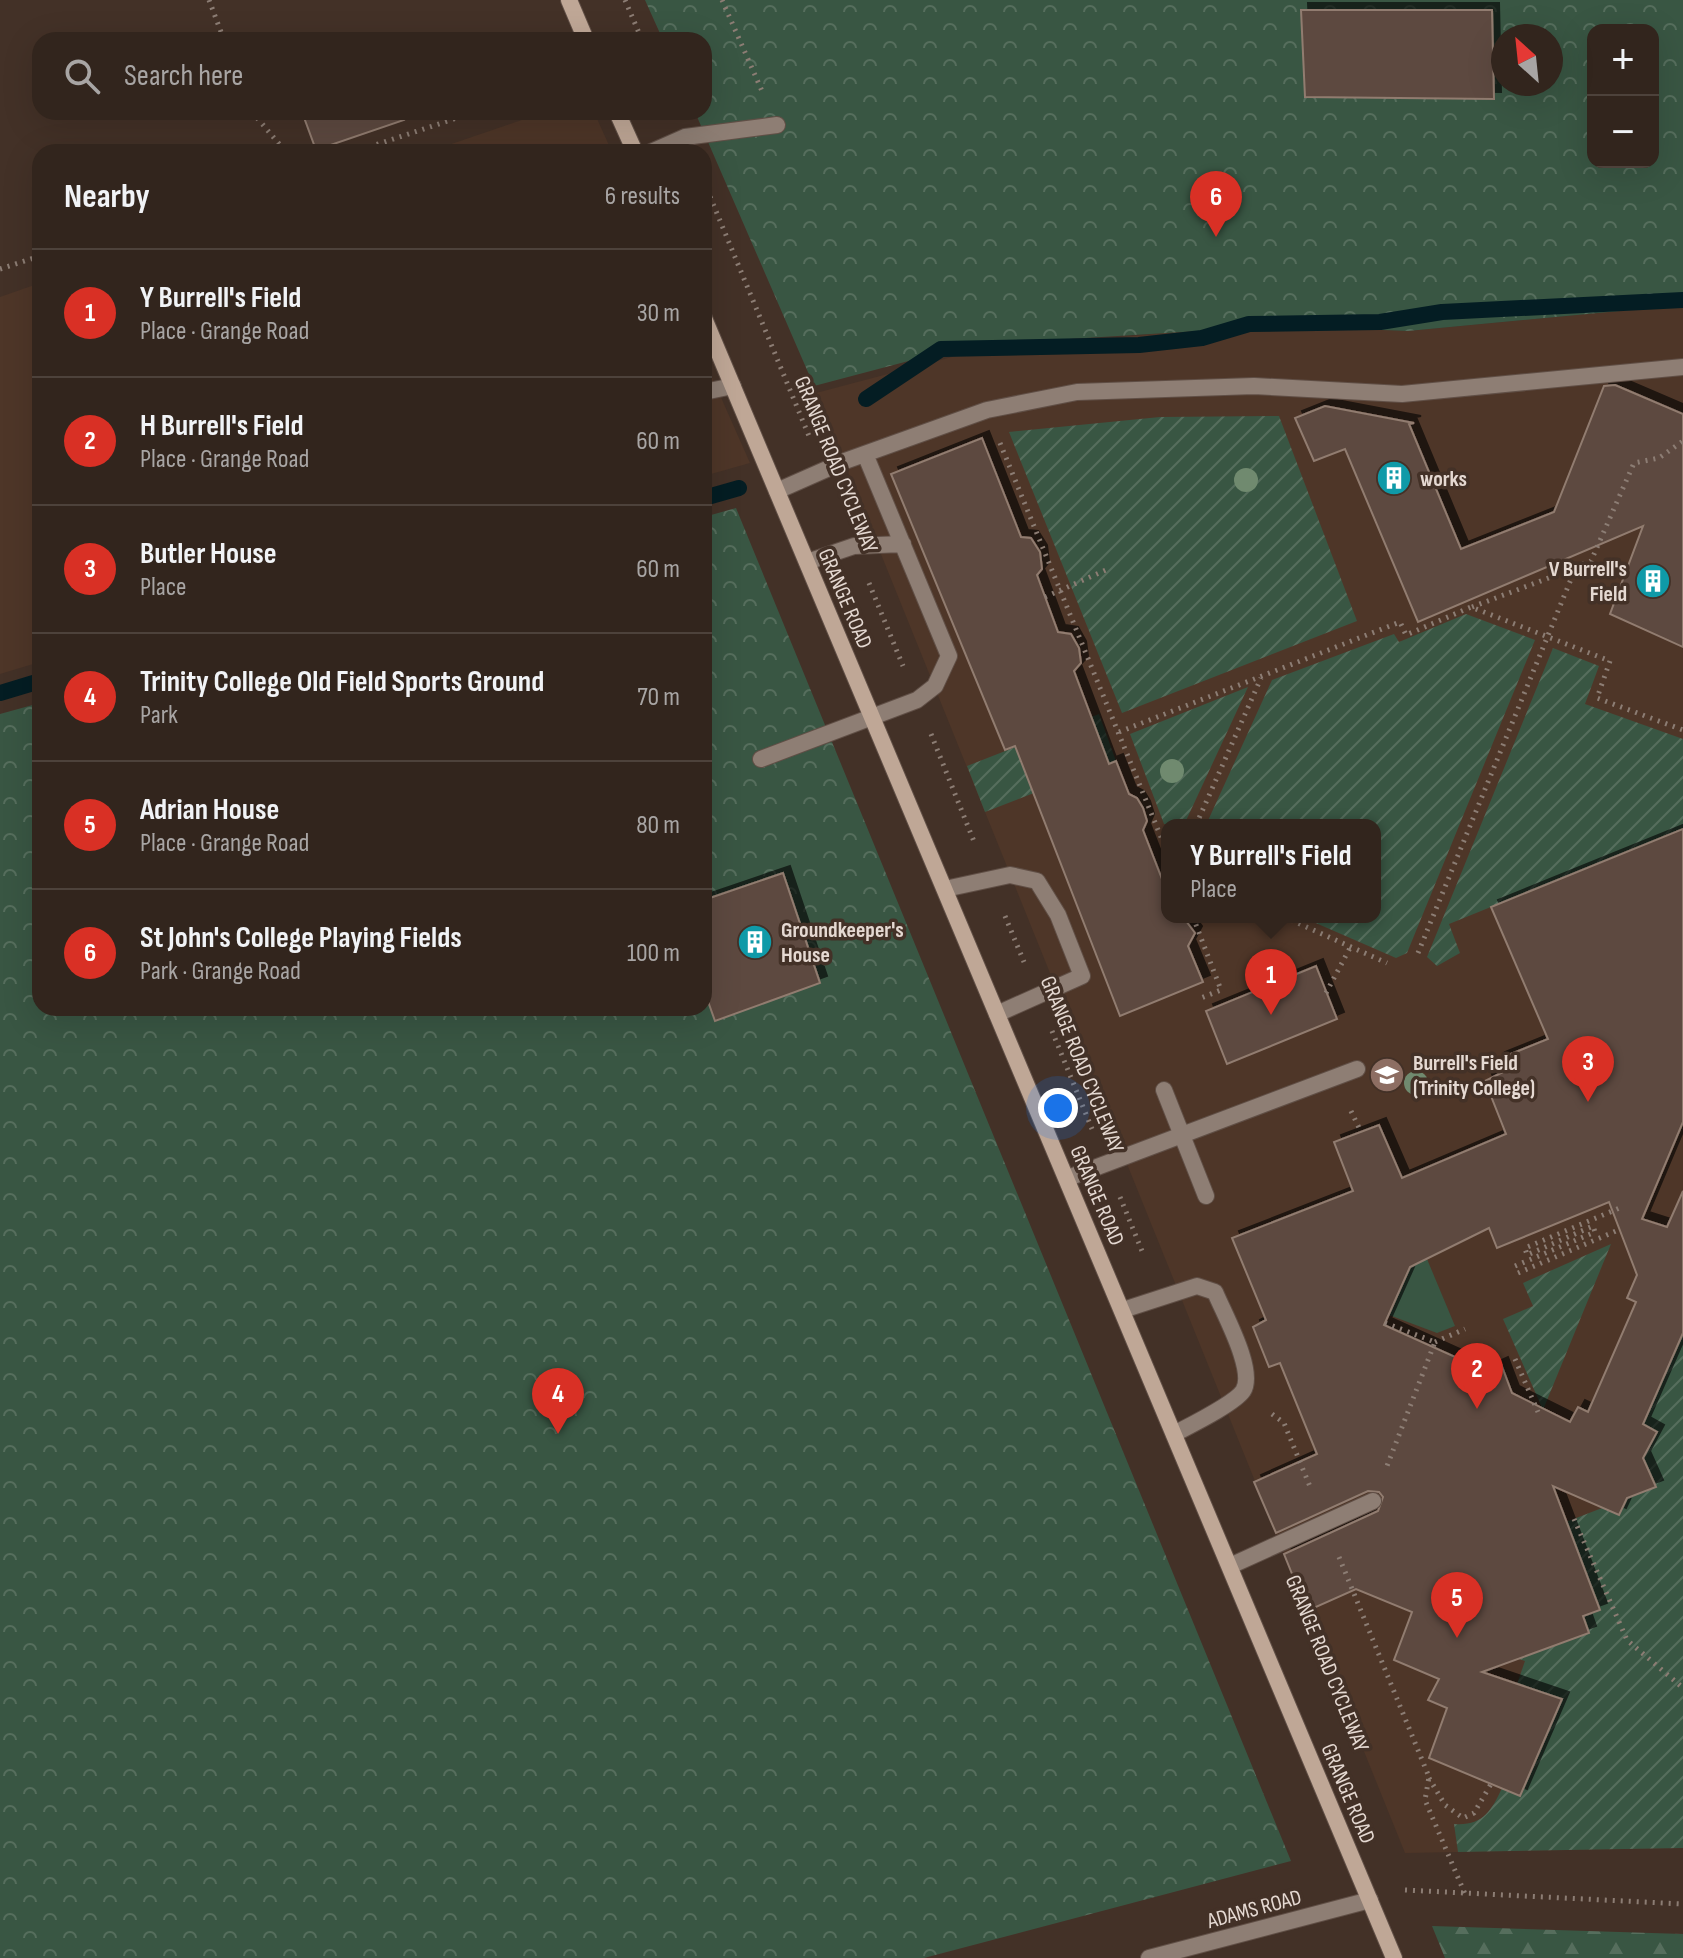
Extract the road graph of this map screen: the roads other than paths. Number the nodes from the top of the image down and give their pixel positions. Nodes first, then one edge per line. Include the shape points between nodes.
1 (569, 0) edge
2 (583, 32) edge
3 (621, 120) edge
4 (777, 125) road end
5 (631, 144) edge
6 (669, 144) edge
7 (712, 337) edge
8 (1683, 367) edge
9 (733, 386) junction
10 (712, 390) edge
11 (865, 454) junction
12 (777, 491) junction
13 (903, 544) junction
14 (807, 562) junction
15 (873, 720) junction
16 (761, 759) dead end
17 (945, 889) junction
18 (997, 1014) junction
19 (1357, 1069) dead end
20 (1164, 1090) dead end
21 (1182, 1136) junction
22 (1068, 1178) junction
23 (1206, 1196) dead end
24 (1123, 1310) junction
25 (1174, 1434) junction
26 (1373, 1501) road end
27 (1230, 1566) junction
28 (1370, 1900) junction
29 (1149, 1958) edge
30 (1394, 1958) edge

1 - 2 street
3 - 5 street
4 - 6 street via 685,137
7 - 9 street, GRANGE ROAD
8 - 11 street via 1402,394 1254,386 1077,392 987,410
9 - 10 street
9 - 12 street, GRANGE ROAD
11 - 12 street
11 - 13 street
12 - 14 street, GRANGE ROAD
13 - 14 street via 854,546
13 - 15 street via 949,656 935,686
14 - 15 street, GRANGE ROAD
15 - 16 street
15 - 17 street, GRANGE ROAD
17 - 18 street, GRANGE ROAD
17 - 18 street via 1010,875 1037,881 1058,915 1082,976
18 - 22 street, GRANGE ROAD
19 - 21 street
20 - 21 street
21 - 22 street
21 - 23 street
22 - 24 street, GRANGE ROAD
24 - 25 street, GRANGE ROAD
24 - 25 street via 1197,1286 1215,1292 1248,1371 1243,1391
25 - 27 street, GRANGE ROAD
26 - 27 street
27 - 28 street, GRANGE ROAD
28 - 29 street, ADAMS ROAD
28 - 30 street, GRANGE ROAD

